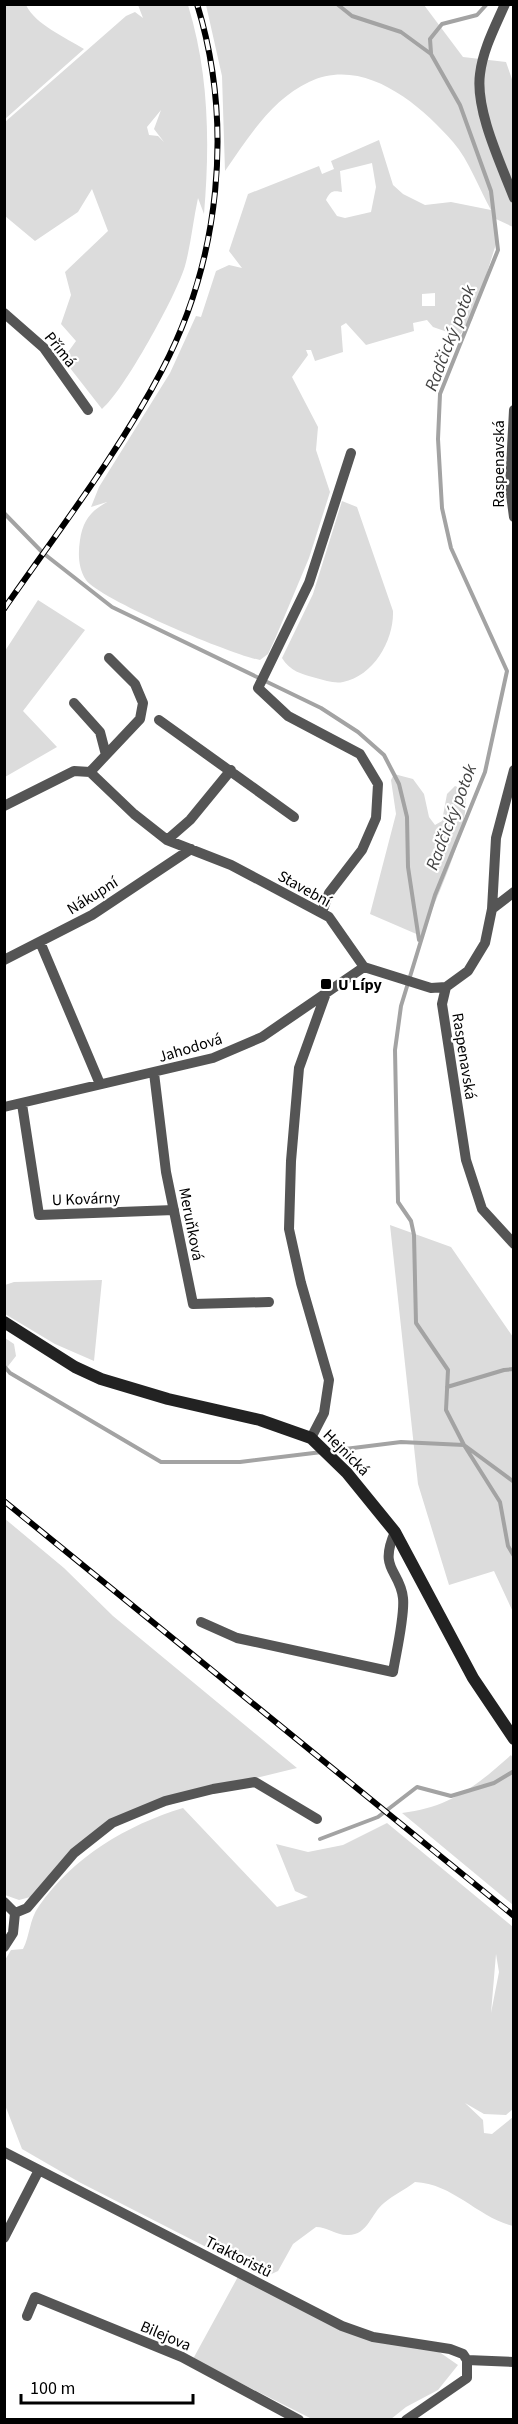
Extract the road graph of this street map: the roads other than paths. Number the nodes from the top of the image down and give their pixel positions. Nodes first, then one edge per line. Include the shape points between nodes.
1 (505, 4) edge
2 (513, 198) edge
3 (4, 313) edge
4 (88, 410) dead end
5 (513, 411) edge
6 (351, 453) dead end
7 (513, 516) edge
8 (109, 658) dead end
9 (74, 703) dead end
10 (159, 720) dead end
11 (106, 755) junction
12 (231, 770) junction
13 (513, 770) edge
14 (90, 772) junction
15 (4, 806) edge
16 (294, 818) dead end
17 (167, 840) junction
18 (191, 849) junction
19 (513, 892) edge
20 (492, 909) junction
21 (322, 912) junction
22 (40, 942) junction
23 (4, 960) edge
24 (364, 967) junction
25 (446, 987) junction
26 (326, 993) junction
27 (154, 1073) junction
28 (100, 1084) junction
29 (22, 1104) junction
30 (4, 1107) edge
31 (174, 1210) junction
32 (513, 1244) edge
33 (269, 1302) dead end
34 (4, 1322) edge
35 (311, 1438) junction
36 (395, 1533) junction
37 (201, 1622) dead end
38 (513, 1739) edge
39 (317, 1819) dead end
40 (4, 1902) edge
41 (15, 1913) junction
42 (4, 1947) edge
43 (4, 2152) edge
44 (39, 2170) junction
45 (4, 2238) edge
46 (27, 2316) dead end
47 (467, 2360) junction
48 (513, 2362) edge
49 (299, 2420) edge
50 (406, 2420) edge

1 - 2 street via 487,46 480,76 485,122
3 - 4 street, Přímá via 44,348
5 - 7 street, Raspenavská
6 - 21 street via 309,583 258,688 288,716 360,754 378,784 376,818 362,850 329,893
8 - 11 street via 135,684 143,703 140,719
9 - 11 street via 100,732
10 - 12 street
11 - 14 street
12 - 16 street
12 - 17 street via 190,820
13 - 20 street via 496,838
14 - 15 street via 74,771
14 - 17 street, Stavební
17 - 18 street, Stavební
18 - 21 street, Stavební
18 - 22 street, Nákupní via 92,915
19 - 20 street
20 - 25 street via 484,943 474,962
21 - 24 street, Stavební
22 - 23 street, Nákupní
22 - 28 street
24 - 25 street via 431,988
24 - 26 street, Jahodová
25 - 32 street, Raspenavská via 442,1004 466,1160 482,1209
26 - 27 street, Jahodová via 262,1037 213,1058
26 - 35 street via 299,1068 291,1161 290,1229 329,1380 324,1413
27 - 28 street, Jahodová
27 - 31 street, Meruňková
28 - 29 street, Jahodová
29 - 30 street, Jahodová
29 - 31 street, U Kovárny via 39,1215
31 - 33 street, Meruňková via 193,1304
34 - 35 main road, Hejnická via 101,1379 260,1420
35 - 36 main road, Hejnická via 347,1473
36 - 37 street via 388,1546 389,1566 403,1597 393,1672 237,1638
36 - 38 main road, Hejnická via 473,1678
39 - 41 street via 255,1782 165,1801 112,1823 74,1853 27,1908
40 - 41 street
41 - 42 street via 14,1932
43 - 44 street, Traktoristů
44 - 45 street
44 - 47 street, Traktoristů via 342,2326 373,2337 450,2349
46 - 49 street, Bilejova via 35,2297 182,2357
47 - 48 street
47 - 50 street via 467,2378

